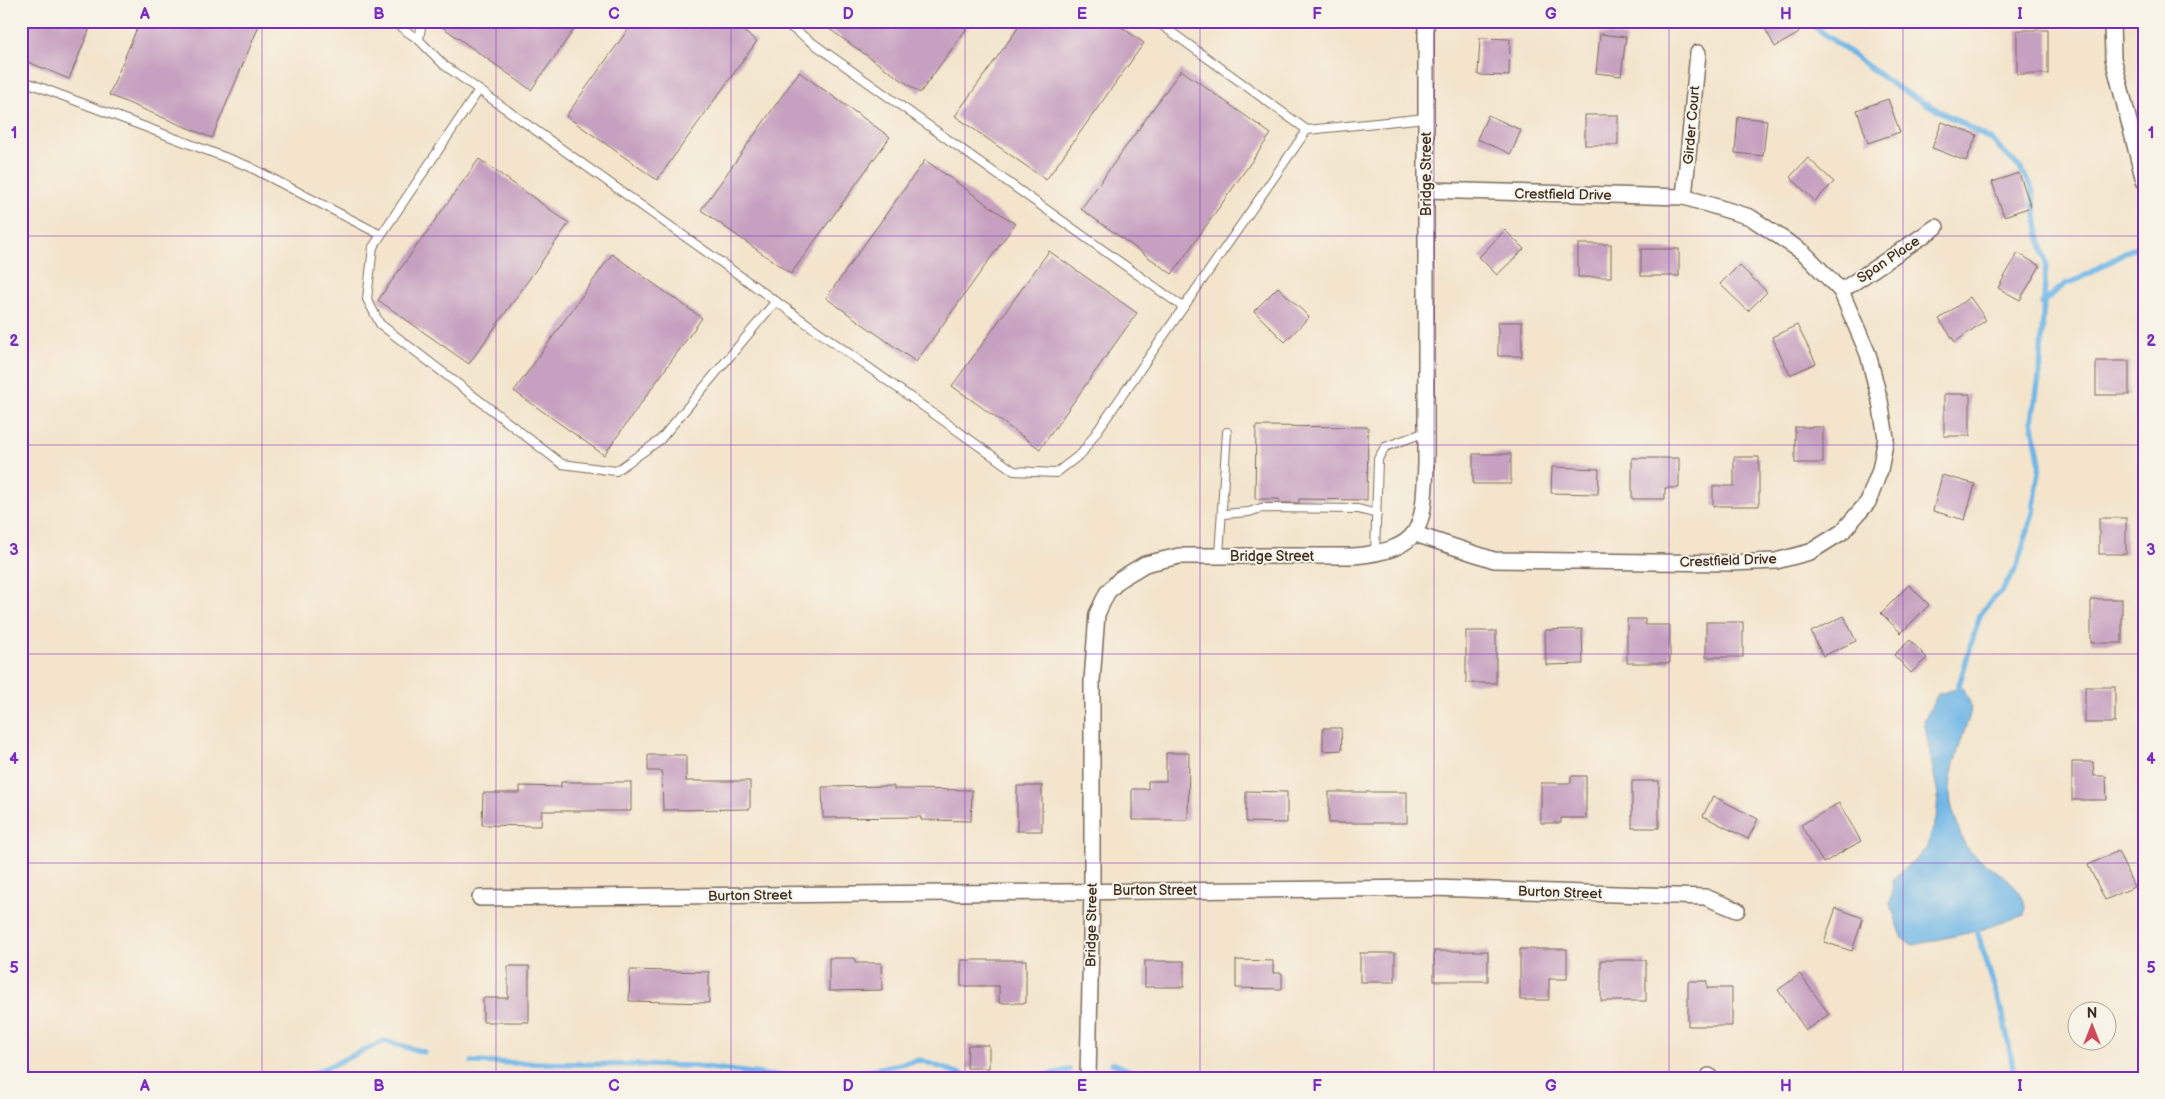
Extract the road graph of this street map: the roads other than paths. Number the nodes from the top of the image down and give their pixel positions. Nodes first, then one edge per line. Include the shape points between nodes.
1 (392, 21) edge
2 (422, 21) edge
3 (782, 21) edge
4 (1156, 21) edge
5 (1426, 21) edge
6 (2112, 21) edge
7 (419, 40) junction
8 (1698, 53) dead end
9 (21, 80) edge
10 (479, 90) junction
11 (1426, 118) junction
12 (1307, 130) junction
13 (2144, 181) edge
14 (1426, 190) junction
15 (1684, 197) junction
16 (1936, 227) dead end
17 (381, 235) junction
18 (1841, 291) junction
19 (776, 301) junction
20 (1183, 307) junction
21 (1227, 432) dead end
22 (1426, 432) junction
23 (1223, 514) junction
24 (1377, 514) junction
25 (1415, 534) junction
26 (1375, 554) junction
27 (1220, 556) junction
28 (1092, 890) junction
29 (480, 898) dead end
30 (1738, 910) dead end
31 (1088, 1078) edge

1 - 7 lane
2 - 7 lane
3 - 20 lane
4 - 12 lane
5 - 11 street, Bridge Street
6 - 13 street via 2113,58
7 - 10 lane via 444,65
8 - 15 street, Girder Court
9 - 17 lane via 248,166
10 - 17 lane
10 - 19 lane
11 - 12 lane
11 - 14 street, Bridge Street
12 - 20 lane
14 - 15 street, Crestfield Drive
14 - 22 street, Bridge Street
15 - 18 street, Crestfield Drive via 1750,216 1804,253
16 - 18 street, Span Place
17 - 19 lane via 373,247 367,299 380,324 562,464 616,472 660,440
18 - 25 street, Crestfield Drive via 1868,354 1886,438 1880,470 1868,502 1842,532 1810,552 1776,561 1494,560
19 - 20 lane via 1014,471 1056,473 1082,453
21 - 23 lane
22 - 24 lane via 1385,447 1378,459
22 - 25 street, Bridge Street via 1424,498
23 - 24 lane via 1261,508 1358,509
23 - 27 lane
24 - 26 lane
25 - 26 street, Bridge Street via 1406,543
26 - 27 street, Bridge Street
27 - 28 street, Bridge Street via 1179,556 1145,564 1120,579 1107,593 1097,614 1092,681
28 - 29 street, Burton Street
28 - 30 street, Burton Street via 1433,888 1705,897
28 - 31 street, Bridge Street

